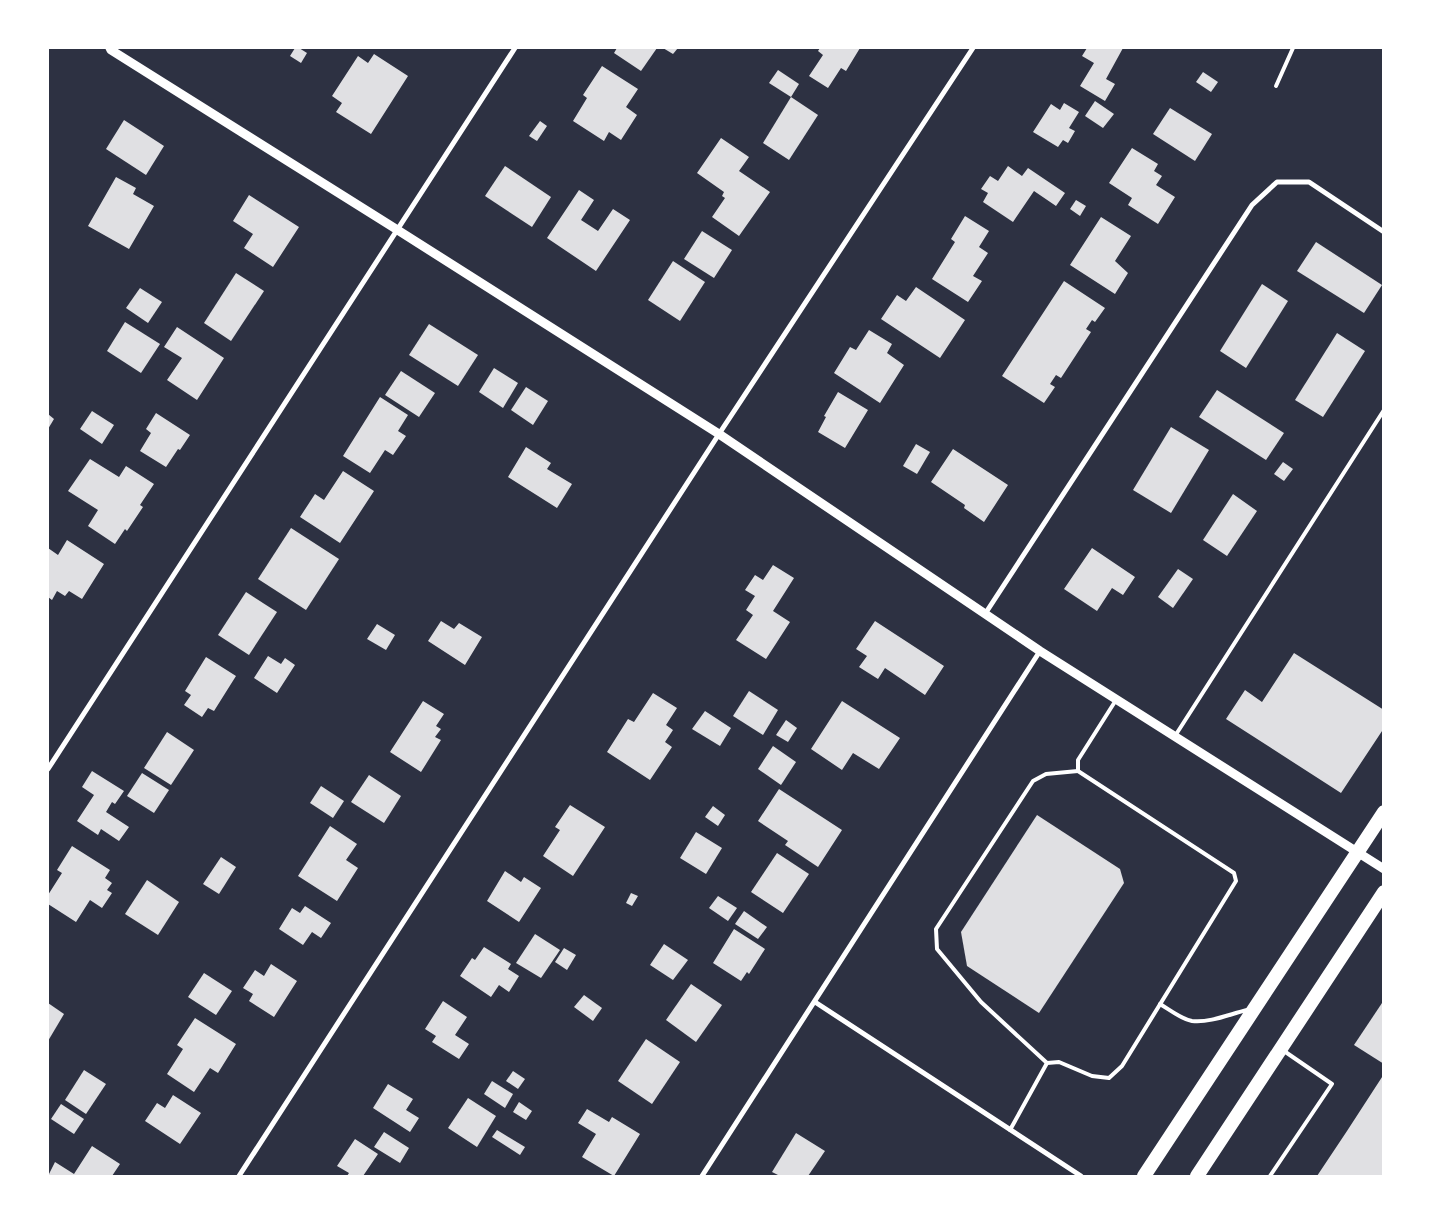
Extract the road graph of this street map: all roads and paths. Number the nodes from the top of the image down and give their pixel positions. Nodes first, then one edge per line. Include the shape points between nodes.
1 (110, 48) edge
2 (515, 48) edge
3 (973, 48) edge
4 (1293, 48) edge
5 (1276, 86) dead end
6 (396, 228) junction
7 (1384, 232) edge
8 (1384, 410) edge
9 (719, 434) junction
10 (985, 614) junction
11 (1040, 651) junction
12 (1116, 699) junction
13 (1175, 736) junction
14 (48, 769) edge
15 (1078, 771) junction
16 (1384, 812) edge
17 (1357, 852) junction
18 (1384, 869) edge
19 (1384, 892) edge
20 (815, 1002) junction
21 (1160, 1004) junction
22 (1255, 1009) junction
23 (1281, 1049) junction
24 (1048, 1062) junction
25 (1010, 1130) junction
26 (239, 1176) edge
27 (702, 1176) edge
28 (1081, 1176) edge
29 (1144, 1176) edge
30 (1197, 1176) edge
31 (1270, 1176) edge

1 - 6 street
2 - 6 street
3 - 9 street
4 - 5 lane
6 - 9 street
6 - 14 street
7 - 10 street via 1309,182 1277,182 1252,205
8 - 13 lane
9 - 10 street
9 - 26 street
10 - 11 street
11 - 12 street
11 - 20 street
12 - 13 street
12 - 15 lane via 1078,760
13 - 17 street
15 - 21 lane via 1234,873 1236,881
15 - 24 lane via 1046,774 1033,781 936,929 937,949 981,1002
16 - 17 highway
17 - 18 street
17 - 22 highway
19 - 23 highway
20 - 25 street
20 - 27 street
21 - 22 lane via 1191,1021
21 - 24 lane via 1122,1066 1109,1078 1092,1076 1059,1062
22 - 29 highway
23 - 30 highway
23 - 31 lane via 1332,1084
24 - 25 lane
25 - 28 street

